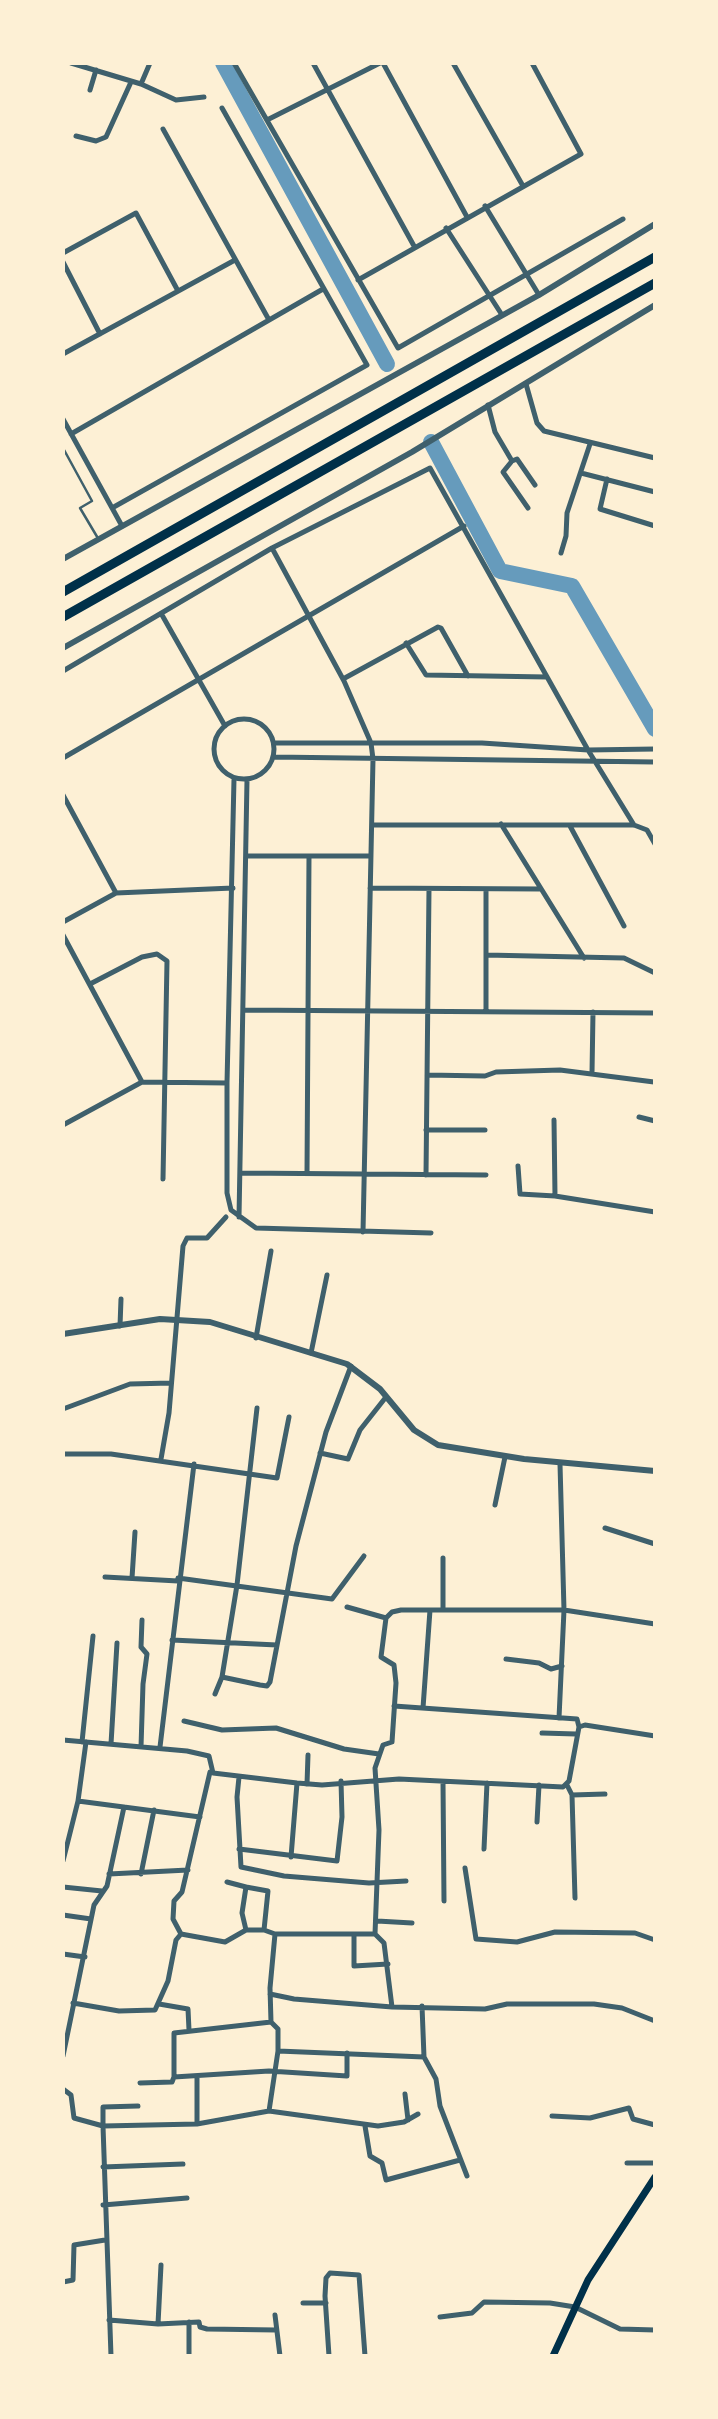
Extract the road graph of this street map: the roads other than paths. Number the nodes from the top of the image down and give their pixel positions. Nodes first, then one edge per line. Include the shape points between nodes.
1 (71, 63) edge
2 (149, 63) edge
3 (234, 63) edge
4 (313, 63) edge
5 (382, 63) edge
6 (453, 63) edge
7 (532, 63) edge
8 (96, 70) junction
9 (131, 82) junction
10 (141, 85) junction
11 (327, 88) junction
12 (90, 90) dead end
13 (204, 97) dead end
14 (222, 108) dead end
15 (267, 120) junction
16 (163, 129) dead end
17 (76, 136) dead end
18 (523, 186) junction
19 (485, 206) junction
20 (467, 217) junction
21 (624, 219) dead end
22 (655, 224) edge
23 (446, 228) junction
24 (414, 246) junction
25 (63, 253) edge
26 (655, 257) edge
27 (235, 260) junction
28 (63, 262) edge
29 (527, 275) junction
30 (358, 280) junction
31 (655, 283) edge
32 (323, 289) junction
33 (178, 291) junction
34 (539, 295) junction
35 (490, 296) junction
36 (655, 305) edge
37 (502, 315) junction
38 (269, 320) junction
39 (100, 334) junction
40 (63, 354) edge
41 (526, 384) junction
42 (488, 405) junction
43 (63, 419) edge
44 (71, 434) junction
45 (590, 444) junction
46 (63, 449) edge
47 (655, 458) edge
48 (512, 461) junction
49 (581, 473) junction
50 (607, 479) junction
51 (534, 485) dead end
52 (655, 492) edge
53 (112, 508) junction
54 (528, 508) dead end
55 (122, 526) junction
56 (464, 526) junction
57 (655, 526) edge
58 (99, 540) junction
59 (272, 548) junction
60 (561, 553) dead end
61 (63, 559) edge
62 (63, 592) edge
63 (162, 615) junction
64 (63, 617) edge
65 (310, 617) junction
66 (405, 643) junction
67 (63, 648) edge
68 (63, 671) edge
69 (468, 676) junction
70 (547, 677) junction
71 (198, 678) junction
72 (343, 679) junction
73 (225, 726) junction
74 (274, 743) junction
75 (371, 743) junction
76 (482, 743) junction
77 (655, 749) edge
78 (588, 750) junction
79 (273, 757) junction
80 (63, 758) edge
81 (481, 758) junction
82 (373, 759) junction
83 (655, 762) edge
84 (596, 763) junction
85 (234, 779) junction
86 (247, 780) junction
87 (63, 795) edge
88 (501, 824) junction
89 (372, 825) junction
90 (634, 825) junction
91 (570, 826) junction
92 (655, 844) edge
93 (246, 856) junction
94 (309, 856) junction
95 (371, 856) junction
96 (233, 888) junction
97 (370, 888) junction
98 (429, 888) junction
99 (540, 888) junction
100 (486, 890) junction
101 (116, 893) junction
102 (63, 922) edge
103 (624, 926) dead end
104 (63, 935) edge
105 (232, 954) junction
106 (244, 955) junction
107 (486, 955) junction
108 (584, 958) junction
109 (655, 973) edge
110 (90, 984) junction
111 (243, 1010) junction
112 (307, 1010) junction
113 (368, 1010) junction
114 (429, 1011) junction
115 (486, 1011) junction
116 (593, 1012) junction
117 (655, 1013) edge
118 (229, 1052) junction
119 (242, 1052) junction
120 (592, 1073) junction
121 (428, 1075) junction
122 (163, 1080) junction
123 (142, 1082) junction
124 (653, 1082) edge
125 (227, 1083) junction
126 (639, 1116) dead end
127 (554, 1121) dead end
128 (655, 1121) edge
129 (63, 1125) edge
130 (426, 1130) junction
131 (485, 1130) dead end
132 (518, 1166) dead end
133 (240, 1173) junction
134 (307, 1173) junction
135 (365, 1174) junction
136 (426, 1175) junction
137 (486, 1175) dead end
138 (163, 1179) dead end
139 (555, 1196) junction
140 (655, 1212) edge
141 (226, 1217) dead end
142 (239, 1217) junction
143 (363, 1232) junction
144 (430, 1233) dead end
145 (271, 1251) dead end
146 (327, 1275) dead end
147 (121, 1299) dead end
148 (176, 1319) junction
149 (120, 1326) junction
150 (63, 1334) edge
151 (256, 1338) junction
152 (311, 1353) junction
153 (351, 1366) junction
154 (171, 1383) junction
155 (386, 1396) junction
156 (257, 1408) dead end
157 (63, 1409) edge
158 (289, 1417) dead end
159 (320, 1453) junction
160 (63, 1454) edge
161 (505, 1457) junction
162 (160, 1459) junction
163 (194, 1464) junction
164 (560, 1464) junction
165 (655, 1471) edge
166 (249, 1473) junction
167 (495, 1505) dead end
168 (605, 1528) dead end
169 (135, 1532) dead end
170 (655, 1544) edge
171 (364, 1556) dead end
172 (443, 1558) dead end
173 (105, 1577) dead end
174 (132, 1578) junction
175 (178, 1579) junction
176 (237, 1585) junction
177 (288, 1594) junction
178 (347, 1607) dead end
179 (430, 1609) junction
180 (443, 1610) junction
181 (564, 1610) junction
182 (386, 1618) junction
183 (142, 1620) dead end
184 (655, 1623) edge
185 (93, 1636) dead end
186 (172, 1640) junction
187 (227, 1640) junction
188 (117, 1643) dead end
189 (277, 1645) junction
190 (506, 1660) dead end
191 (562, 1666) junction
192 (222, 1677) junction
193 (215, 1694) dead end
194 (394, 1706) junction
195 (423, 1709) junction
196 (559, 1718) junction
197 (184, 1721) dead end
198 (579, 1727) junction
199 (542, 1733) dead end
200 (576, 1734) junction
201 (655, 1737) edge
202 (63, 1740) edge
203 (84, 1742) junction
204 (111, 1744) junction
205 (141, 1747) junction
206 (160, 1747) junction
207 (379, 1754) junction
208 (308, 1755) dead end
209 (210, 1772) junction
210 (239, 1777) junction
211 (341, 1781) junction
212 (376, 1781) junction
213 (443, 1782) junction
214 (298, 1783) junction
215 (487, 1783) junction
216 (307, 1784) junction
217 (539, 1785) junction
218 (567, 1785) junction
219 (605, 1794) dead end
220 (572, 1795) junction
221 (78, 1801) junction
222 (124, 1807) junction
223 (154, 1810) junction
224 (200, 1817) junction
225 (537, 1822) dead end
226 (239, 1849) junction
227 (484, 1849) dead end
228 (291, 1857) junction
229 (63, 1861) edge
230 (465, 1868) dead end
231 (188, 1870) junction
232 (109, 1874) junction
233 (141, 1874) junction
234 (377, 1881) junction
235 (406, 1881) dead end
236 (227, 1882) dead end
237 (63, 1887) edge
238 (246, 1887) junction
239 (102, 1891) junction
240 (575, 1898) dead end
241 (444, 1902) dead end
242 (63, 1914) edge
243 (91, 1919) junction
244 (377, 1921) junction
245 (412, 1923) dead end
246 (246, 1930) junction
247 (264, 1930) junction
248 (181, 1934) junction
249 (275, 1934) junction
250 (375, 1934) junction
251 (354, 1935) junction
252 (655, 1940) edge
253 (63, 1954) edge
254 (85, 1957) junction
255 (388, 1964) junction
256 (270, 1994) junction
257 (72, 2003) junction
258 (159, 2004) junction
259 (422, 2006) junction
260 (392, 2007) junction
261 (66, 2016) edge
262 (655, 2021) edge
263 (271, 2022) junction
264 (189, 2030) junction
265 (278, 2051) junction
266 (347, 2053) junction
267 (63, 2056) edge
268 (424, 2057) junction
269 (276, 2071) junction
270 (174, 2077) junction
271 (197, 2077) junction
272 (140, 2084) dead end
273 (63, 2089) edge
274 (405, 2094) dead end
275 (138, 2106) dead end
276 (269, 2111) junction
277 (418, 2114) dead end
278 (552, 2116) dead end
279 (408, 2120) junction
280 (197, 2124) junction
281 (655, 2125) edge
282 (103, 2126) junction
283 (365, 2126) junction
284 (460, 2160) junction
285 (655, 2162) edge
286 (627, 2163) dead end
287 (183, 2164) dead end
288 (103, 2167) junction
289 (467, 2176) dead end
290 (655, 2177) edge
291 (187, 2197) dead end
292 (103, 2205) junction
293 (105, 2240) junction
294 (161, 2265) dead end
295 (63, 2282) edge
296 (303, 2303) dead end
297 (326, 2304) junction
298 (575, 2307) junction
299 (275, 2315) dead end
300 (440, 2317) dead end
301 (109, 2320) junction
302 (189, 2322) junction
303 (158, 2324) junction
304 (276, 2330) junction
305 (655, 2330) edge
306 (111, 2356) edge
307 (189, 2356) edge
308 (280, 2356) edge
309 (329, 2356) edge
310 (365, 2356) edge
311 (553, 2356) edge

1 - 8 street
2 - 10 street
3 - 15 street
4 - 11 street
5 - 11 street
5 - 20 street
6 - 18 street
7 - 18 street via 582,154
8 - 9 street
8 - 12 street
9 - 10 street
9 - 17 street via 106,137 96,141
10 - 13 street via 177,100
11 - 15 street
11 - 24 street
14 - 32 street
15 - 30 street
16 - 27 street
18 - 19 street
19 - 20 street
19 - 29 street
20 - 23 street
21 - 29 street
22 - 34 street
23 - 24 street
23 - 35 street
24 - 30 street
25 - 33 street via 136,213
26 - 62 highway
27 - 33 street
27 - 38 street
28 - 39 street
29 - 34 street
29 - 35 street
30 - 35 street via 398,348
31 - 64 highway
32 - 38 street
32 - 53 street via 367,365
33 - 39 street
34 - 37 street
35 - 37 street
36 - 41 street
37 - 55 street
38 - 44 street
39 - 40 street
41 - 42 street
41 - 45 street via 540,429
42 - 48 street via 495,432
42 - 67 street
43 - 44 street
44 - 53 street
45 - 47 street
45 - 49 street
46 - 58 lane via 92,501 80,509
48 - 51 street via 517,459
48 - 54 street via 503,472
49 - 50 street
49 - 60 street via 566,513
50 - 52 street
50 - 57 street via 600,509
53 - 55 street
55 - 58 street
56 - 59 street via 433,469 428,468
56 - 65 street
56 - 70 street
58 - 61 street
59 - 63 street
59 - 65 street
63 - 68 street
63 - 71 street
65 - 71 street
65 - 72 street
66 - 69 street via 424,674
66 - 69 street via 440,627
66 - 72 street
69 - 70 street
70 - 78 street
71 - 73 street
71 - 80 street
72 - 75 street
73 - 74 street via 237,719 251,719 263,726
73 - 85 street via 215,740 214,757
74 - 75 street
74 - 79 street
75 - 76 street
75 - 82 street
76 - 78 street
76 - 81 street
77 - 78 street
78 - 84 street
79 - 82 street
79 - 86 street via 264,773
81 - 82 street
81 - 84 street
82 - 89 street
83 - 84 street
84 - 90 street
85 - 86 street
85 - 96 street
86 - 93 street
87 - 101 street
88 - 89 street
88 - 91 street
88 - 99 street
89 - 95 street
90 - 91 street
90 - 92 street via 647,830
91 - 103 street
93 - 94 street
93 - 106 street
94 - 95 street
94 - 112 street
95 - 97 street
96 - 101 street
96 - 105 street
97 - 98 street
97 - 113 street
98 - 100 street
98 - 114 street
99 - 100 street
99 - 108 street
100 - 107 street
101 - 102 street
104 - 110 street
105 - 106 street
105 - 118 street
106 - 111 street
107 - 108 street
107 - 115 street
108 - 109 street via 631,959
110 - 122 street via 142,957 157,954 166,959
110 - 123 street
111 - 112 street
111 - 119 street
112 - 113 street
112 - 134 street
113 - 114 street
113 - 135 street
114 - 115 street
114 - 121 street
115 - 116 street
116 - 117 street
116 - 120 street
118 - 119 street
118 - 125 street
119 - 133 street
120 - 121 street
120 - 124 street
121 - 130 street
122 - 123 street
122 - 125 street
122 - 138 street
123 - 129 street
125 - 142 street via 227,1201
126 - 128 street
127 - 139 street
130 - 131 street
130 - 136 street
132 - 139 street via 518,1193
133 - 134 street
133 - 142 street
134 - 135 street
135 - 136 street
135 - 143 street
136 - 137 street
139 - 140 street
141 - 148 street via 207,1238 185,1240
142 - 143 street via 256,1228
143 - 144 street
145 - 151 street
146 - 152 street
147 - 149 street
148 - 149 street
148 - 151 street via 210,1322
148 - 154 street
149 - 150 street
151 - 152 street
152 - 153 street
153 - 155 street
153 - 159 street
154 - 157 street via 130,1384
154 - 162 street
155 - 159 street via 360,1430 348,1460
155 - 161 street via 414,1430 431,1441
156 - 166 street
158 - 166 street via 278,1477
159 - 177 street
160 - 162 street
161 - 164 street
161 - 167 street
162 - 163 street
163 - 166 street
163 - 175 street
164 - 165 street
164 - 181 street
166 - 176 street
168 - 170 street
169 - 174 street
171 - 177 street via 335,1598
172 - 180 street
173 - 174 street
174 - 175 street
175 - 176 street
175 - 186 street
176 - 177 street
176 - 187 street
177 - 189 street
178 - 182 street
179 - 180 street
179 - 182 street via 401,1610
179 - 195 street
180 - 181 street
181 - 184 street
181 - 191 street
182 - 194 street via 381,1657 396,1670
183 - 205 street via 141,1647 147,1654
185 - 203 street
186 - 187 street
186 - 206 street
187 - 189 street
187 - 192 street
188 - 204 street
189 - 192 street via 267,1686
190 - 191 street via 539,1662 551,1669
191 - 196 street
192 - 193 street
194 - 195 street
194 - 207 street via 393,1742 384,1743
195 - 196 street
196 - 198 street via 577,1719
197 - 207 street via 222,1730 276,1728 344,1749
198 - 200 street
198 - 201 street
199 - 200 street
200 - 218 street
202 - 203 street
203 - 204 street
203 - 221 street
204 - 205 street
205 - 206 street
206 - 209 street via 210,1758
207 - 212 street
208 - 216 street
209 - 210 street
209 - 224 street
210 - 214 street
210 - 226 street
211 - 212 street
211 - 216 street
211 - 228 street via 338,1860
212 - 213 street
212 - 234 street
213 - 215 street
213 - 241 street
214 - 216 street
214 - 228 street
215 - 217 street
215 - 227 street
217 - 218 street
217 - 225 street
218 - 220 street
219 - 220 street
220 - 240 street
221 - 222 street
221 - 229 street
222 - 223 street
222 - 232 street
223 - 224 street
223 - 233 street
224 - 231 street
226 - 228 street
226 - 234 street via 241,1867 254,1872
230 - 252 street via 476,1939 517,1942 555,1932 635,1933
231 - 233 street
231 - 248 street via 173,1909
232 - 233 street
232 - 239 street
234 - 235 street
234 - 244 street
236 - 238 street
237 - 239 street
238 - 246 street via 242,1913
238 - 247 street via 268,1891
239 - 243 street
242 - 243 street
243 - 254 street
244 - 245 street
244 - 250 street
246 - 247 street
246 - 248 street via 225,1942
247 - 249 street
248 - 258 street
249 - 251 street
249 - 256 street
250 - 251 street
250 - 255 street via 384,1943
251 - 255 street via 354,1966
253 - 254 street
254 - 257 street
255 - 260 street
256 - 260 street
256 - 263 street
257 - 258 street via 133,2012 149,2012
257 - 261 street
258 - 264 street via 188,2008
259 - 260 street
259 - 262 street via 594,2004 622,2008
259 - 268 street
261 - 267 street
263 - 264 street
263 - 265 street via 278,2027
264 - 270 street via 174,2035
265 - 266 street
265 - 269 street
266 - 268 street
266 - 269 street via 347,2076
268 - 284 street via 436,2079 440,2106
269 - 271 street
269 - 276 street
270 - 271 street
270 - 272 street via 172,2082
271 - 280 street
273 - 282 street via 72,2099 72,2116
274 - 279 street
275 - 282 street via 103,2107
276 - 280 street
276 - 283 street
277 - 279 street
278 - 281 street via 590,2118 629,2108 633,2119
279 - 283 street
280 - 282 street
282 - 288 street
283 - 284 street via 370,2156 382,2163 386,2180
284 - 289 street
285 - 286 street
287 - 288 street
288 - 292 street
290 - 298 main road via 601,2258
291 - 292 street
292 - 293 street
293 - 295 street via 74,2245 73,2280
293 - 301 street
294 - 303 street
296 - 297 street
297 - 309 street
297 - 310 street via 328,2274 358,2274
298 - 300 street via 491,2301 472,2313
298 - 305 street via 620,2329
298 - 311 main road
299 - 304 street
301 - 303 street
301 - 306 street
302 - 303 street
302 - 304 street via 199,2322 207,2329
302 - 307 street
304 - 308 street

